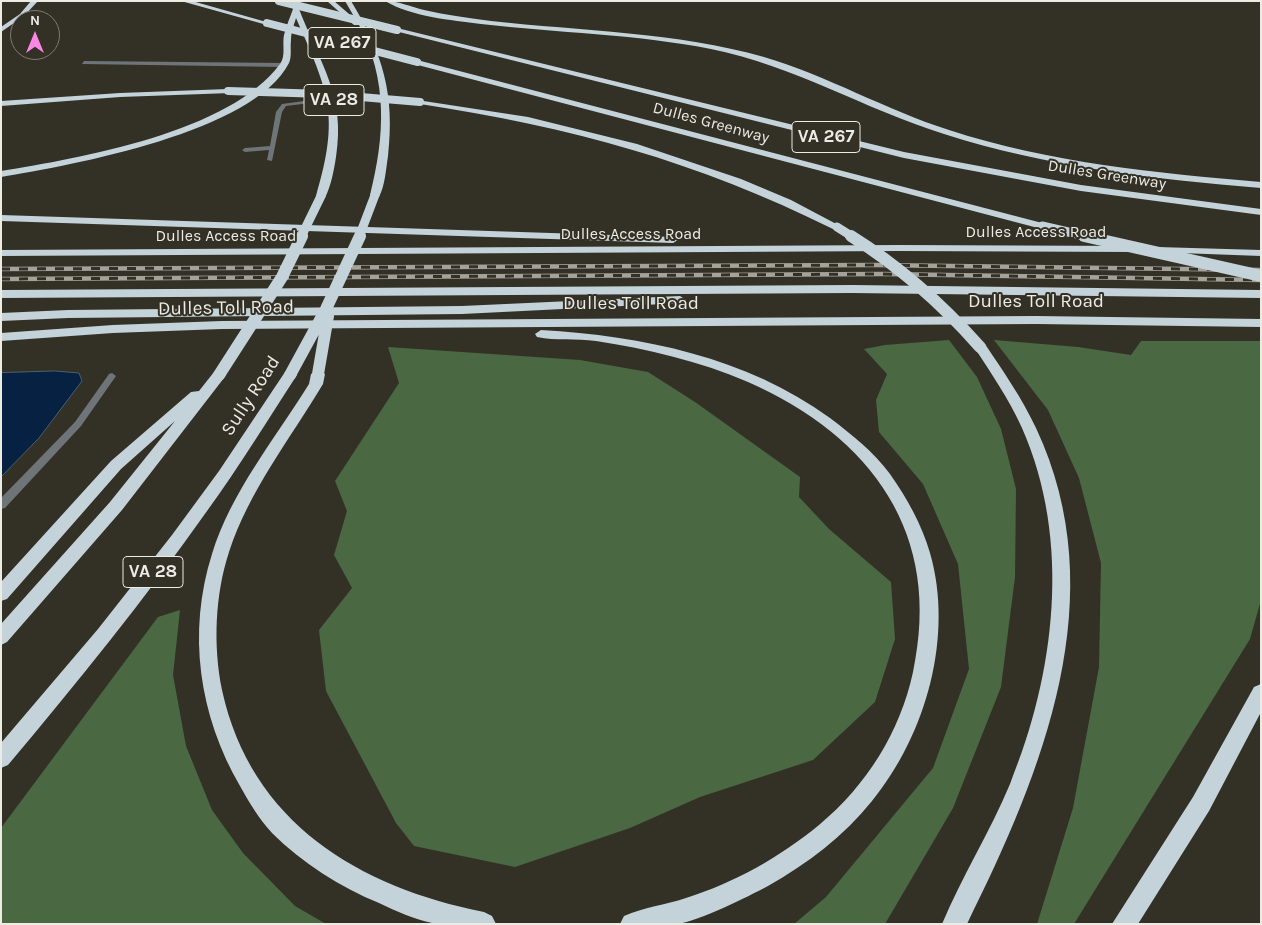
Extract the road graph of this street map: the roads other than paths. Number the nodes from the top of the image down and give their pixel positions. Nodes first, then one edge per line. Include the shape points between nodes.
1 (35, 1) edge
2 (184, 1) edge
3 (280, 1) edge
4 (330, 1) edge
5 (348, 1) edge
6 (388, 1) edge
7 (294, 5) edge
8 (1, 30) edge
9 (368, 35) junction
10 (84, 63) dead end
11 (284, 65) junction
12 (334, 99) junction
13 (1, 104) edge
14 (272, 148) junction
15 (245, 150) dead end
16 (270, 160) dead end
17 (1, 174) edge
18 (1261, 185) edge
19 (1261, 212) edge
20 (1, 218) edge
21 (899, 248) junction
22 (1, 253) edge
23 (1261, 253) edge
24 (1261, 276) edge
25 (998, 291) junction
26 (1, 294) edge
27 (1261, 294) edge
28 (331, 302) junction
29 (1, 317) edge
30 (1261, 323) edge
31 (350, 325) junction
32 (1, 337) edge
33 (219, 375) junction
34 (112, 376) dead end
35 (1, 506) edge
36 (1, 594) edge
37 (1, 638) edge
38 (1261, 693) edge
39 (1, 758) edge
40 (484, 924) edge
41 (632, 924) edge
42 (954, 924) edge
43 (1124, 924) edge

1 - 8 highway
2 - 24 highway, Dulles Greenway / VA 267, bridge via 1042,226
3 - 19 highway, Dulles Greenway / VA 267, bridge via 912,156 1081,188
4 - 9 highway
5 - 9 highway, Sully Road / VA 28
6 - 18 highway via 423,12 468,20 724,49 787,68 926,125 1000,147 1111,169
7 - 11 highway
7 - 12 highway, Sully Road / VA 28
9 - 28 highway, Sully Road / VA 28, bridge via 379,63 386,105 385,145 374,195
10 - 11 lane
11 - 17 highway via 247,98 189,127 96,156
12 - 14 lane via 284,106 279,112
12 - 33 highway, Sully Road / VA 28, bridge via 336,138 321,196 282,277
13 - 42 highway, bridge via 120,94 309,93 420,102 524,118 636,145 736,180 837,227 915,282 951,314 980,347 1022,415 1042,464 1056,520 1062,575 1062,604 1046,711 1033,752 990,854
14 - 15 lane
14 - 16 lane
20 - 21 highway
21 - 22 highway, Dulles Access Road
21 - 23 highway, Dulles Access Road
25 - 26 highway
25 - 27 highway
25 - 29 highway via 462,310 86,313
28 - 39 highway, Sully Road / VA 28, bridge via 290,375 172,547
28 - 40 highway, bridge via 316,384 239,510 220,553 207,651 215,706 239,767 279,824 306,847 368,887 401,902
30 - 31 highway, Dulles Toll Road via 1036,320
31 - 32 highway, Dulles Toll Road via 165,327
31 - 41 highway via 468,334 598,336 646,344 707,361 782,394 844,436 876,468 910,520 925,561 929,640 921,690 887,765 847,816 785,864 724,897
33 - 36 highway via 116,465
33 - 37 highway, Sully Road / VA 28 via 116,506
34 - 35 lane via 78,424
38 - 43 highway via 1200,804

